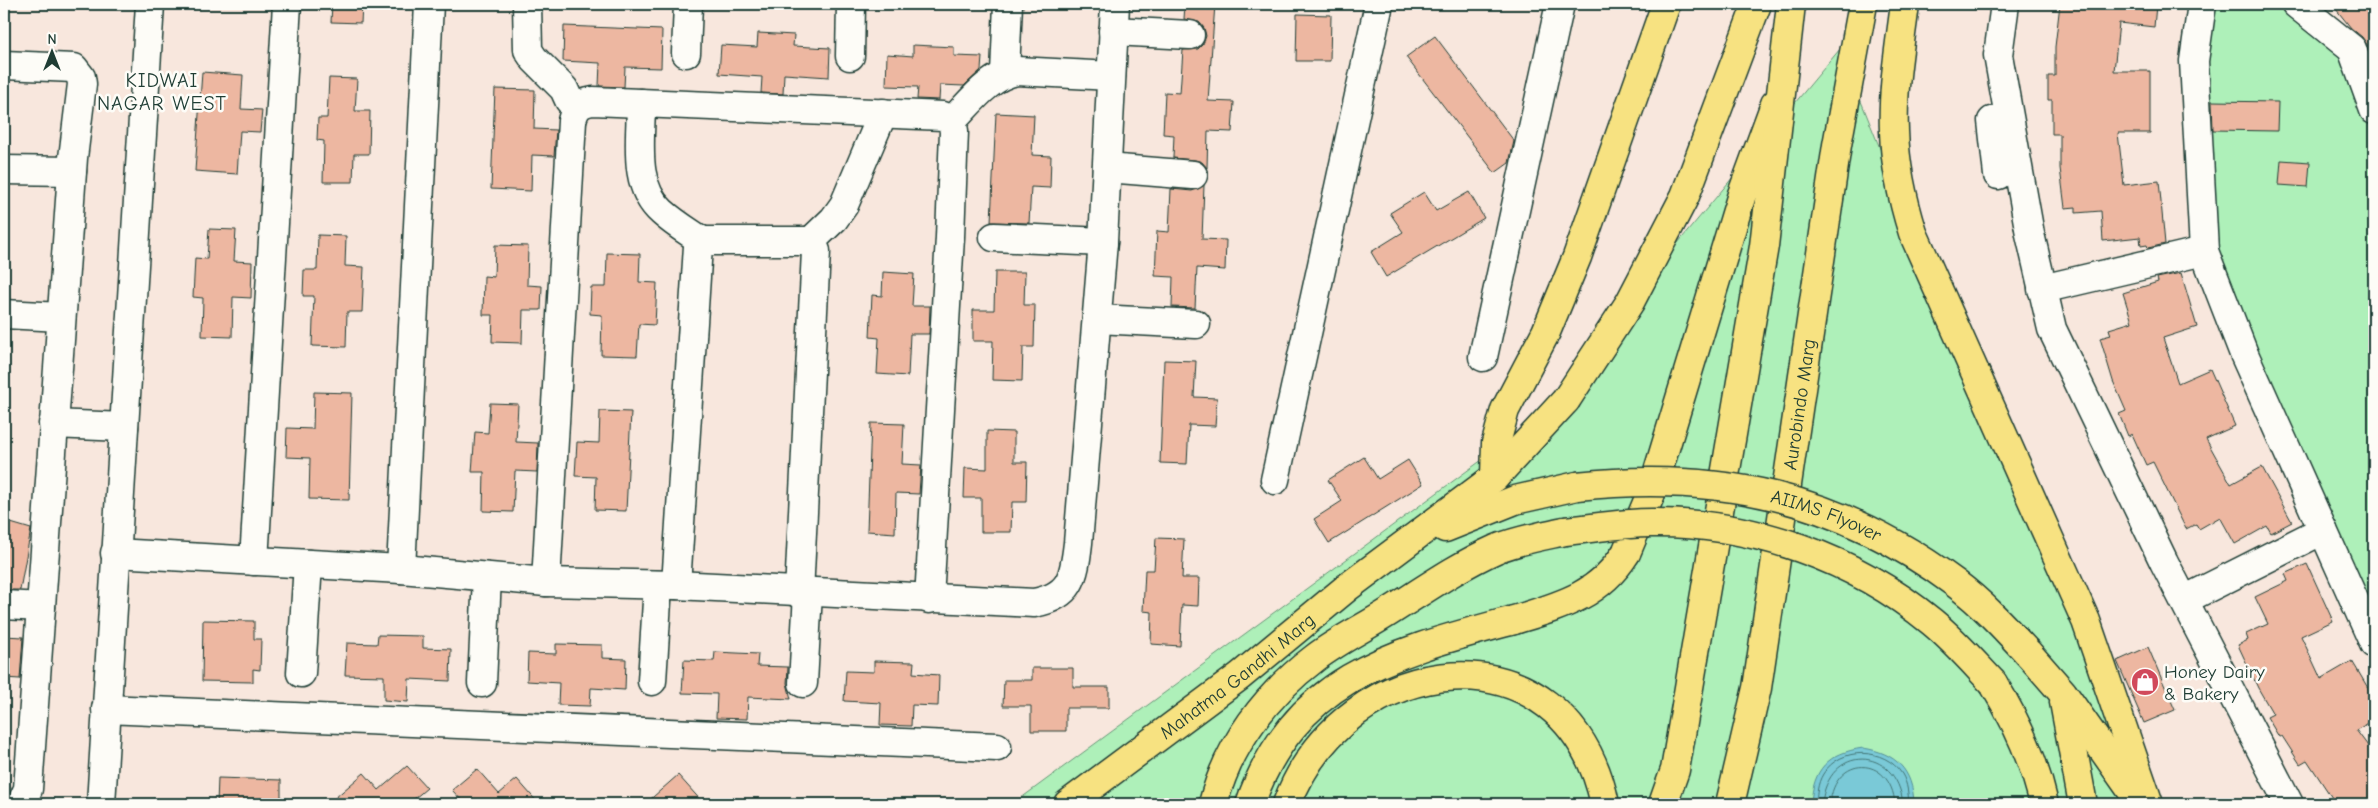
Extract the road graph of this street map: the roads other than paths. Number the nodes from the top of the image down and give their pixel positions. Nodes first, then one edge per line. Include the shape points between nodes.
1 (150, 4) edge
2 (287, 4) edge
3 (429, 4) edge
4 (527, 4) edge
5 (688, 4) edge
6 (851, 4) edge
7 (1008, 4) edge
8 (1115, 4) edge
9 (1379, 4) edge
10 (1560, 4) edge
11 (1666, 4) edge
12 (1757, 4) edge
13 (1791, 4) edge
14 (1863, 4) edge
15 (1905, 4) edge
16 (2005, 4) edge
17 (2202, 4) edge
18 (2296, 4) edge
19 (1113, 31) junction
20 (1190, 35) dead end
21 (686, 53) dead end
22 (850, 56) dead end
23 (2366, 60) edge
24 (4, 65) edge
25 (1005, 73) junction
26 (1111, 76) junction
27 (1780, 88) junction
28 (640, 103) junction
29 (576, 108) junction
30 (2374, 110) edge
31 (883, 113) junction
32 (2009, 119) junction
33 (952, 121) junction
34 (1107, 168) junction
35 (4, 170) edge
36 (72, 171) junction
37 (1193, 175) dead end
38 (1998, 175) dead end
39 (994, 236) dead end
40 (702, 242) junction
41 (810, 242) junction
42 (1103, 242) junction
43 (2204, 251) junction
44 (2042, 289) junction
45 (4, 314) edge
46 (61, 317) junction
47 (1097, 319) junction
48 (1196, 324) dead end
49 (1483, 357) dead end
50 (53, 424) junction
51 (124, 427) junction
52 (1495, 477) junction
53 (1275, 480) dead end
54 (2323, 530) junction
55 (1405, 546) junction
56 (115, 553) junction
57 (254, 561) junction
58 (308, 564) junction
59 (401, 569) junction
60 (487, 577) junction
61 (546, 582) junction
62 (667, 585) junction
63 (804, 593) junction
64 (929, 599) junction
65 (2184, 600) junction
66 (4, 605) edge
67 (41, 607) junction
68 (2374, 644) edge
69 (302, 674) dead end
70 (652, 681) dead end
71 (482, 682) dead end
72 (803, 682) dead end
73 (1757, 688) junction
74 (2063, 693) junction
75 (106, 708) junction
76 (997, 746) dead end
77 (21, 804) edge
78 (101, 804) edge
79 (1068, 804) edge
80 (1213, 804) edge
81 (1250, 804) edge
82 (1287, 804) edge
83 (1605, 804) edge
84 (1663, 804) edge
85 (1730, 804) edge
86 (1742, 804) edge
87 (2044, 804) edge
88 (2083, 804) edge
89 (2142, 804) edge
90 (2149, 804) edge
91 (2289, 804) edge

1 - 51 street
2 - 57 street
3 - 59 street
4 - 29 street via 528,50 564,89
5 - 21 street
6 - 22 street
7 - 25 street
8 - 19 street
9 - 53 street
10 - 49 street
11 - 52 main road via 1577,257 1546,332 1505,410 1496,443
12 - 52 main road, bridge via 1685,196 1630,302 1566,400
13 - 27 main road
14 - 73 main road, Aurobindo Marg via 1837,145
15 - 90 main road via 1894,131 1904,203 1913,233 2086,621
16 - 32 street via 1998,55
17 - 43 street via 2194,61
18 - 23 street
19 - 20 street
19 - 26 street
23 - 30 street
24 - 36 street via 74,68 78,71 82,84
25 - 26 street
25 - 33 street via 993,80
26 - 34 street
27 - 81 main road, bridge via 1742,194 1652,491 1626,553 1610,575 1588,592 1548,609 1405,651 1351,677 1312,708 1285,737 1269,762
27 - 84 main road via 1764,246 1675,770
28 - 29 street via 593,101
28 - 31 street
28 - 40 street via 644,189 662,213
29 - 61 street via 572,131
31 - 33 street via 944,116
31 - 41 street via 844,205
32 - 38 street via 1992,121
32 - 44 street
33 - 64 street via 950,237
34 - 37 street
34 - 42 street
35 - 36 street
36 - 46 street
39 - 42 street
40 - 41 street
40 - 62 street via 696,254
41 - 63 street via 816,251
42 - 47 street
43 - 44 street
43 - 54 street via 2244,354
44 - 65 street via 2052,329
45 - 46 street
46 - 50 street
47 - 48 street
47 - 64 street via 1075,569 1066,589 1052,600 1034,603
50 - 51 street
50 - 67 street
51 - 56 street
52 - 55 main road
54 - 65 street
54 - 68 street
55 - 74 main road, AIIMS Flyover, bridge via 1486,510 1577,486 1677,481 1776,496 1824,511 1885,539 1956,583 1994,616
55 - 79 main road, Mahatma Gandhi Marg via 1349,586 1240,676
56 - 57 street
56 - 75 street
57 - 58 street
58 - 59 street
58 - 69 street
59 - 60 street
60 - 61 street
60 - 71 street
61 - 62 street
62 - 63 street
62 - 70 street
63 - 64 street
63 - 72 street
65 - 91 street
66 - 67 street
67 - 77 street via 28,789
73 - 85 main road, Aurobindo Marg
73 - 86 main road
74 - 88 main road
74 - 89 main road, AIIMS Flyover
75 - 76 street
75 - 78 street
80 - 87 main road, bridge via 1234,750 1256,715 1284,683 1316,657 1466,563 1498,548 1565,531 1651,523 1738,531 1780,541 1860,574 1897,596 1964,651 1993,683 2027,746
82 - 83 main road via 1314,753 1350,717 1371,702 1407,685 1456,676 1492,680 1522,690 1561,717 1590,755

